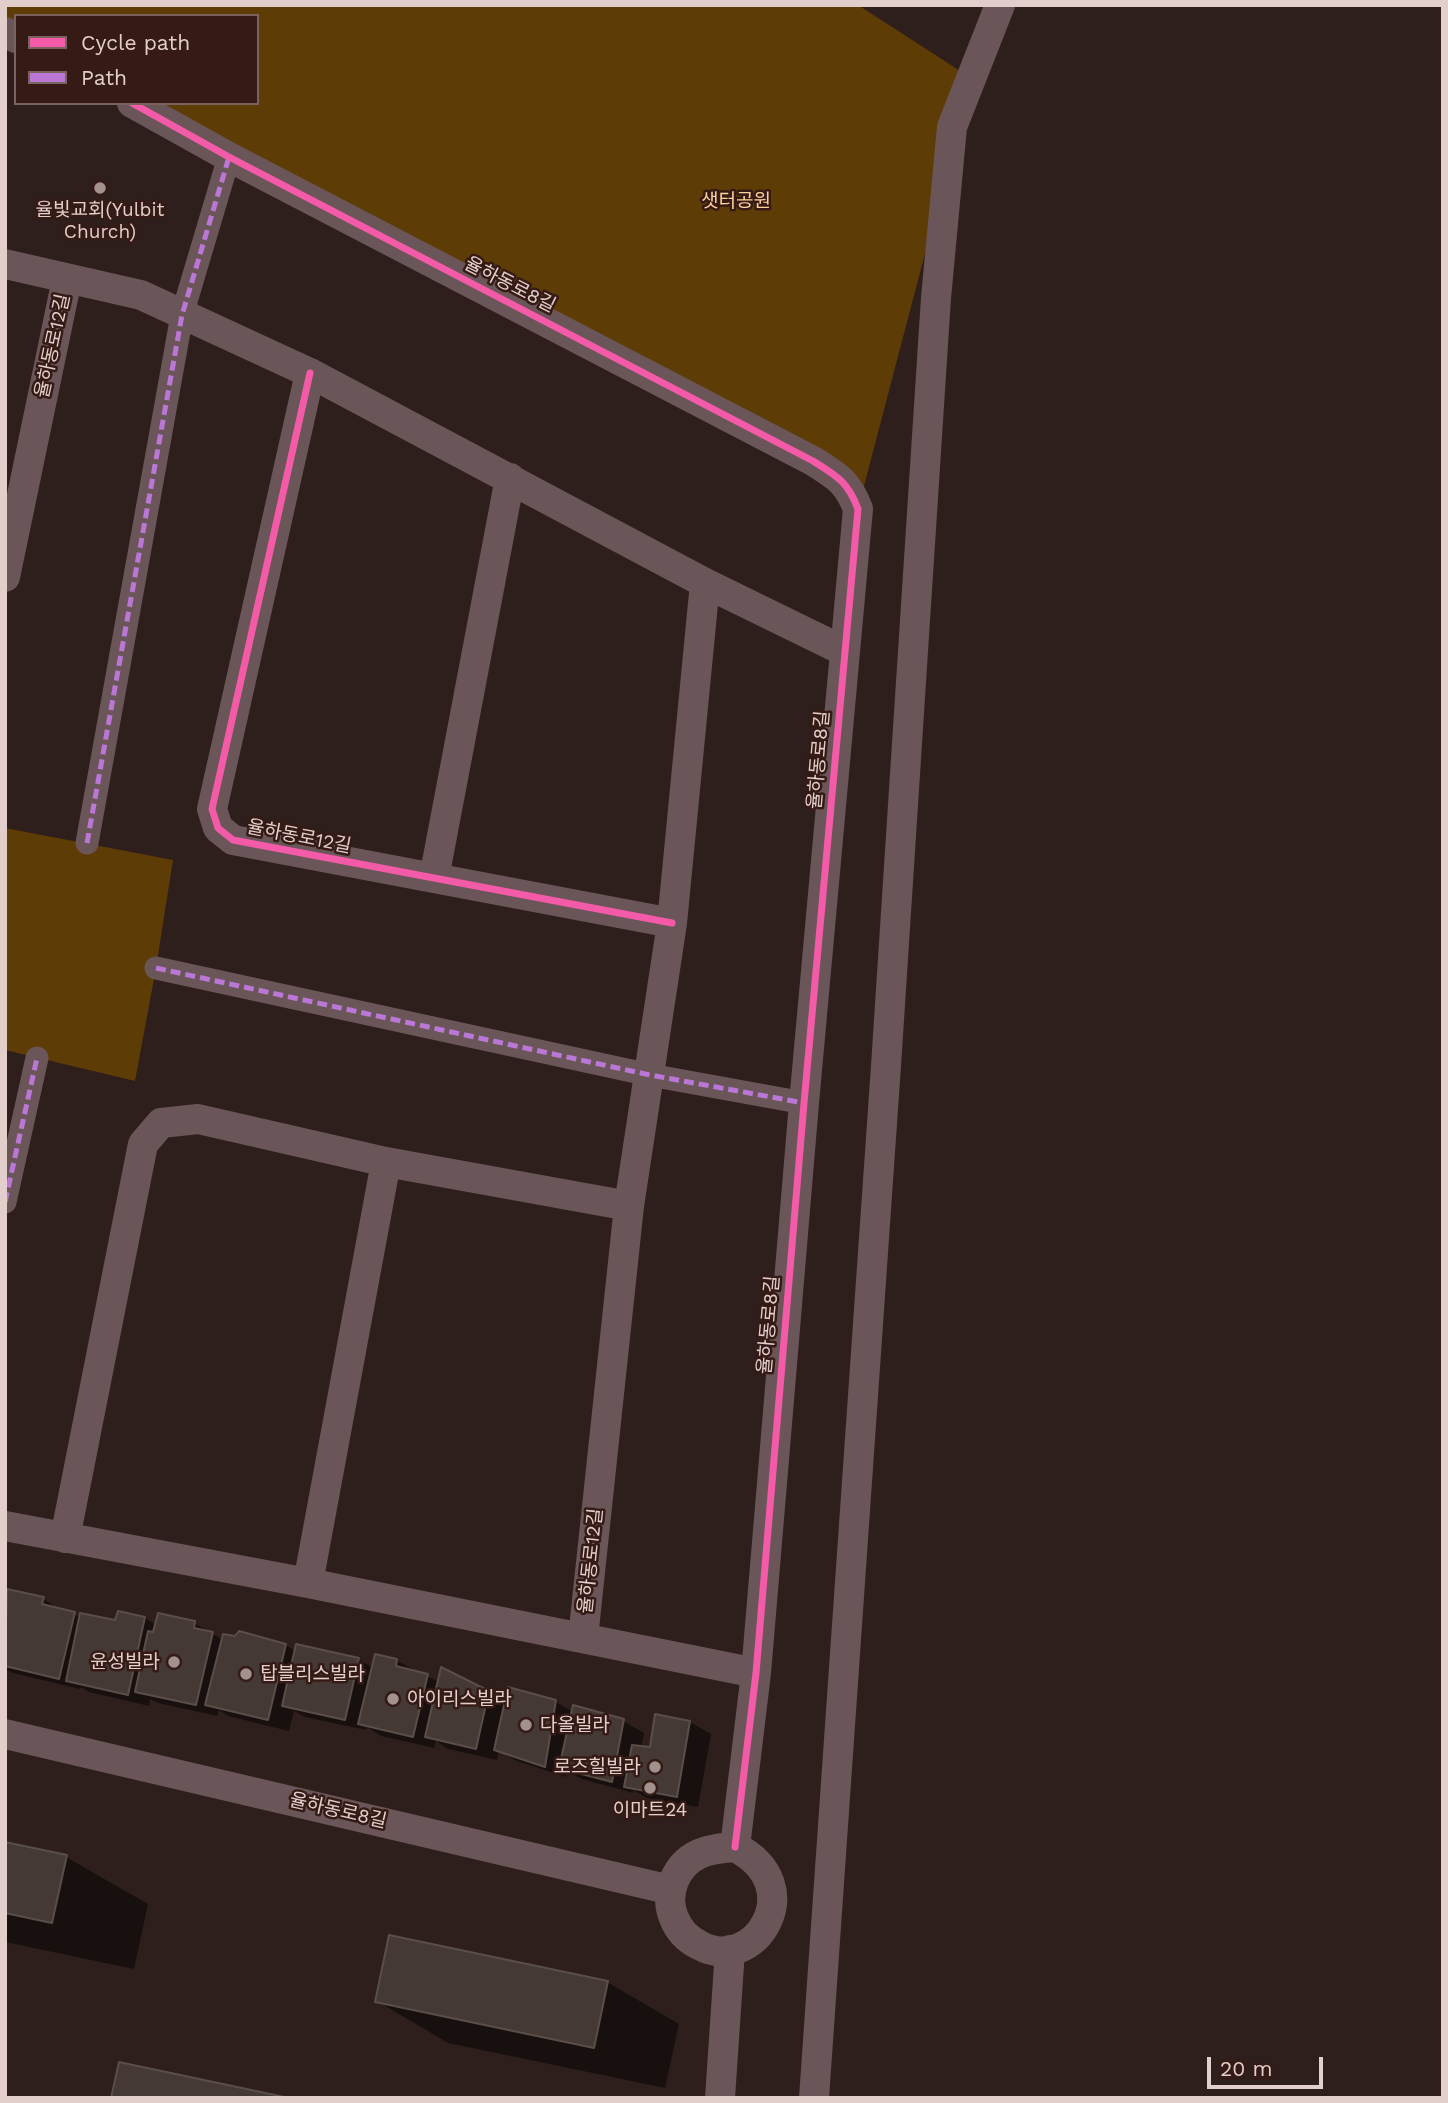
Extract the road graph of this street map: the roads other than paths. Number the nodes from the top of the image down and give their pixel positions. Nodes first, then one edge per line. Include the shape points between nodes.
1 (1000, 5) edge
2 (136, 105) edge
3 (229, 157) junction
4 (5, 264) edge
5 (67, 279) junction
6 (182, 315) junction
7 (310, 373) junction
8 (510, 478) junction
9 (5, 577) edge
10 (705, 583) junction
11 (844, 651) junction
12 (87, 843) dead end
13 (434, 878) junction
14 (672, 923) junction
15 (156, 968) dead end
16 (37, 1058) dead end
17 (650, 1075) junction
18 (804, 1103) junction
19 (386, 1162) junction
20 (5, 1202) edge
21 (629, 1206) junction
22 (5, 1525) edge
23 (65, 1538) junction
24 (308, 1583) junction
25 (583, 1638) junction
26 (756, 1673) junction
27 (5, 1734) edge
28 (735, 1847) junction
29 (671, 1890) junction
30 (730, 1950) junction
31 (720, 2098) edge
32 (814, 2098) edge

1 - 32 street via 952,127 936,298
2 - 3 street, 율하동로8길
3 - 6 street
3 - 11 street, 율하동로8길 via 835,475 851,491 858,509
4 - 5 street, 율하동로12길
5 - 6 street, 율하동로12길 via 141,296
5 - 9 street, 율하동로12길
6 - 7 street, 율하동로12길
6 - 12 street
7 - 8 street, 율하동로12길
7 - 13 street, 율하동로12길 via 212,810 218,828 233,840
8 - 10 street, 율하동로12길
8 - 13 street
10 - 11 street
10 - 14 street, 율하동로12길
11 - 18 street, 율하동로8길
13 - 14 street, 율하동로12길
14 - 17 street, 율하동로12길
15 - 17 street
16 - 20 street
17 - 18 street
17 - 21 street, 율하동로12길
18 - 26 street, 율하동로8길
19 - 21 street
19 - 23 street via 198,1119 160,1123 144,1144
19 - 24 street
21 - 25 street, 율하동로12길
22 - 23 street, 율하동로12길
23 - 24 street, 율하동로12길
24 - 25 street, 율하동로12길
25 - 26 street
26 - 28 street, 율하동로8길
27 - 29 street, 율하동로8길
28 - 29 street via 698,1854 684,1864
28 - 30 street via 753,1856 769,1880 773,1896 764,1928 752,1941
29 - 30 street via 671,1912 689,1940 704,1948
30 - 31 street

